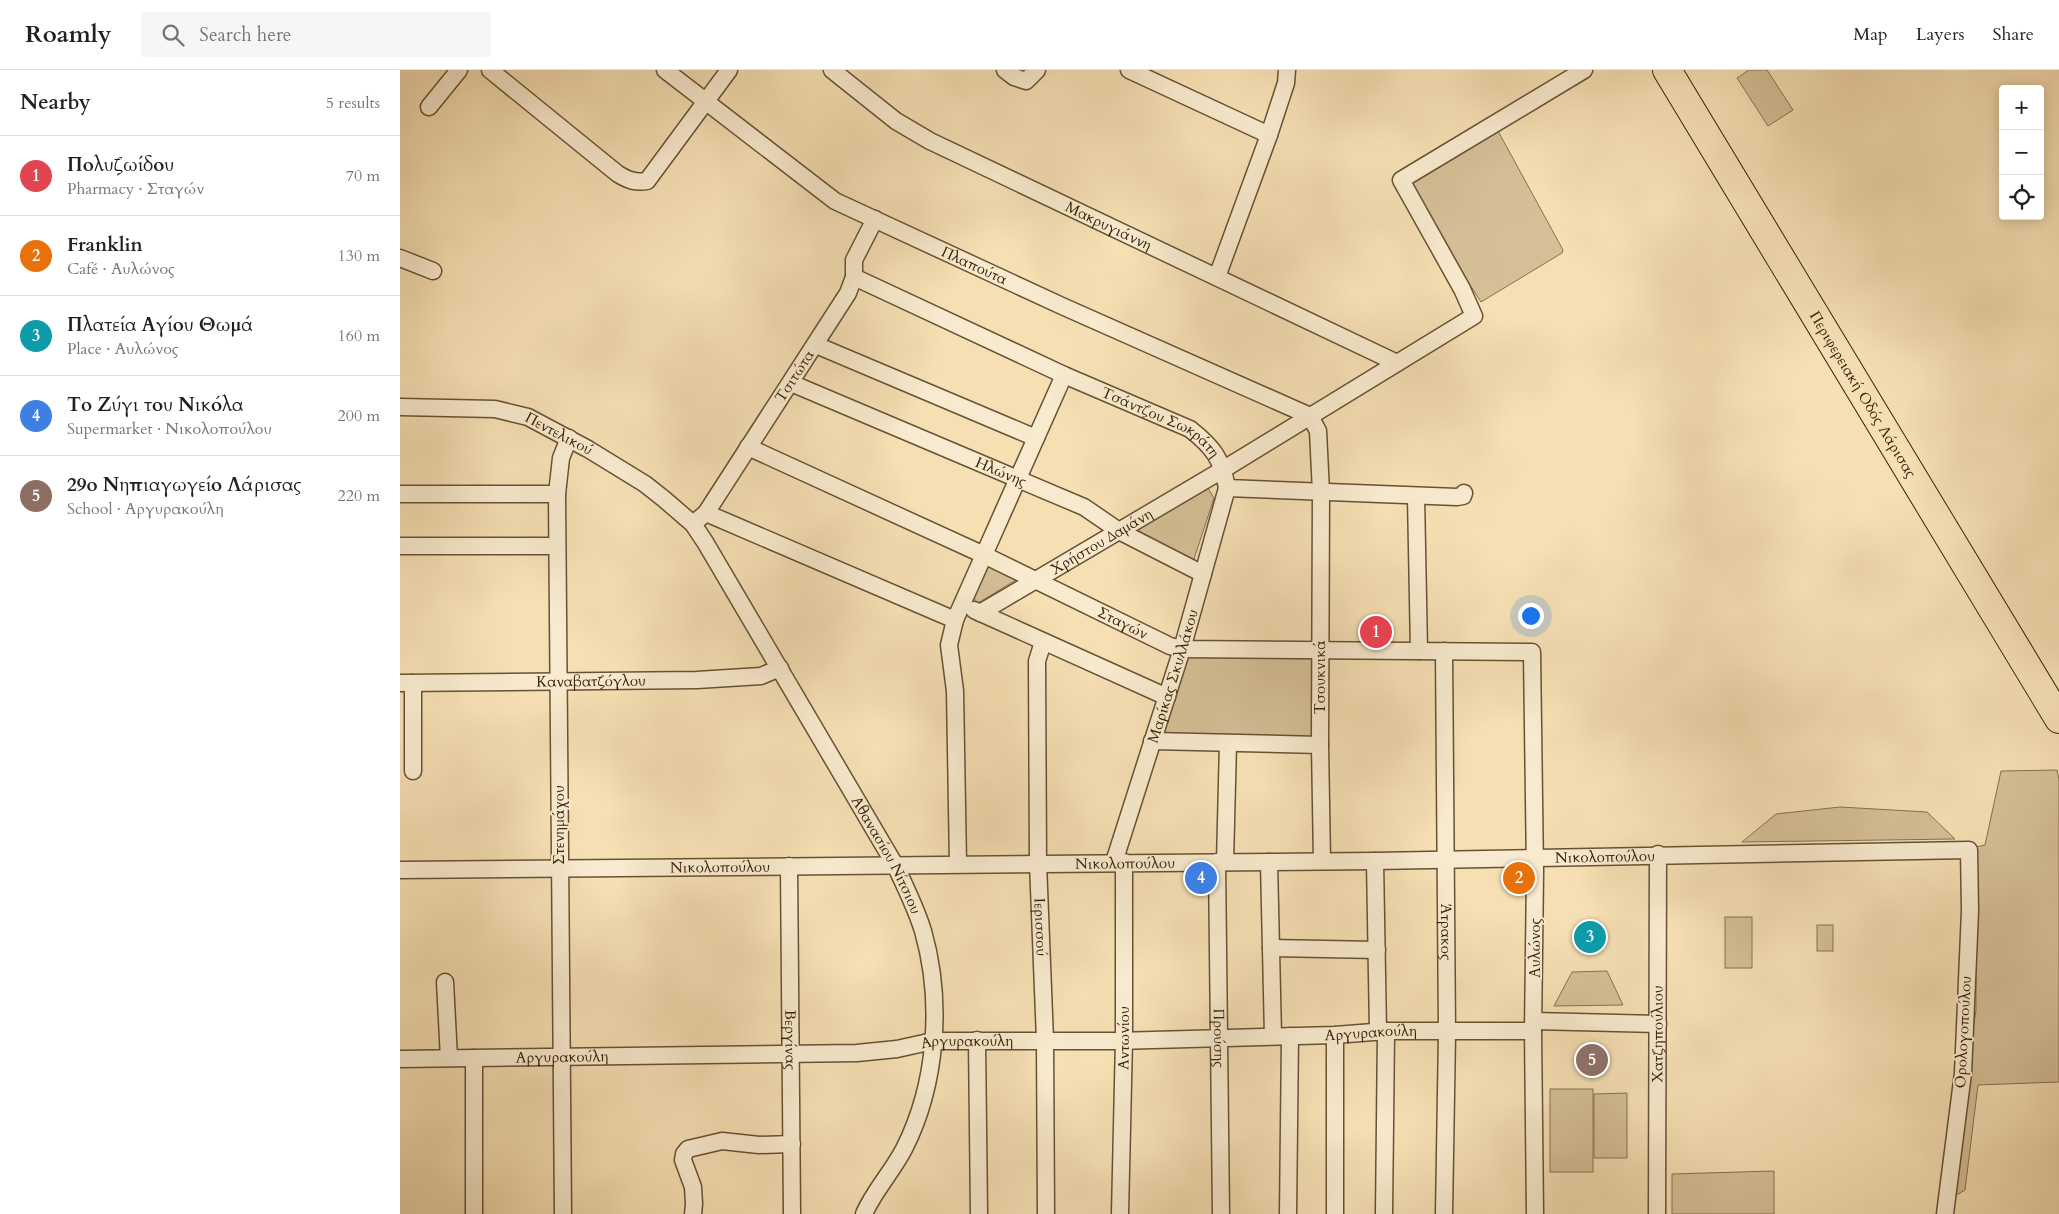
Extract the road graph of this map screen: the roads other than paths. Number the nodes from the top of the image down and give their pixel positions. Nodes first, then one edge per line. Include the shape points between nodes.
1 (459, 70) edge
2 (490, 70) edge
3 (665, 70) edge
4 (729, 70) edge
5 (832, 70) edge
6 (1005, 70) edge
7 (1129, 70) edge
8 (1288, 70) edge
9 (1584, 70) edge
10 (1667, 70) edge
11 (1031, 76) edge
12 (706, 101) junction
13 (429, 107) dead end
14 (1269, 135) junction
15 (874, 219) junction
16 (400, 258) edge
17 (433, 271) dead end
18 (854, 277) junction
19 (1217, 277) junction
20 (816, 345) junction
21 (1397, 363) junction
22 (1064, 375) junction
23 (791, 383) junction
24 (400, 408) edge
25 (1310, 416) junction
26 (570, 438) junction
27 (1036, 438) junction
28 (748, 447) junction
29 (1224, 469) junction
30 (1016, 479) junction
31 (1227, 488) junction
32 (1321, 492) junction
33 (1464, 493) dead end
34 (400, 494) edge
35 (557, 494) junction
36 (1416, 496) junction
37 (706, 513) junction
38 (693, 524) junction
39 (1119, 531) junction
40 (400, 546) edge
41 (557, 546) junction
42 (984, 555) junction
43 (1203, 574) junction
44 (1034, 580) junction
45 (959, 613) junction
46 (980, 613) junction
47 (1043, 642) junction
48 (1182, 648) junction
49 (1320, 651) junction
50 (1419, 651) junction
51 (1444, 651) junction
52 (1532, 652) joint
53 (780, 668) junction
54 (558, 681) junction
55 (406, 683) edge
56 (1166, 697) junction
57 (2059, 719) edge
58 (1152, 741) junction
59 (1228, 743) junction
60 (1320, 745) junction
61 (413, 771) dead end
62 (1969, 850) joint
63 (1658, 854) junction
64 (1535, 858) junction
65 (1444, 860) junction
66 (1322, 861) junction
67 (1375, 861) junction
68 (1120, 862) junction
69 (1221, 862) junction
70 (1269, 862) junction
71 (1038, 863) junction
72 (895, 864) junction
73 (958, 864) junction
74 (789, 866) junction
75 (560, 868) junction
76 (400, 870) edge
77 (1271, 948) junction
78 (1377, 950) junction
79 (445, 982) dead end
80 (1658, 1024) junction
81 (1534, 1026) junction
82 (1382, 1031) junction
83 (1447, 1032) junction
84 (1336, 1035) junction
85 (1281, 1036) junction
86 (1219, 1038) junction
87 (977, 1040) junction
88 (1044, 1040) junction
89 (1124, 1040) junction
90 (933, 1041) junction
91 (791, 1054) junction
92 (562, 1057) junction
93 (448, 1058) junction
94 (474, 1058) junction
95 (400, 1059) edge
96 (792, 1144) junction
97 (474, 1214) edge
98 (563, 1214) edge
99 (693, 1214) edge
100 (792, 1214) edge
101 (864, 1214) edge
102 (979, 1214) edge
103 (1046, 1214) edge
104 (1120, 1214) edge
105 (1221, 1214) edge
106 (1288, 1214) edge
107 (1335, 1214) edge
108 (1384, 1214) edge
109 (1444, 1214) edge
110 (1535, 1214) edge
111 (1657, 1214) edge
112 (1945, 1214) edge

1 - 13 street
2 - 12 street via 618,174 632,181 646,181
3 - 12 street, Πλαπούτα
4 - 12 street
5 - 19 street, Μακρυγιάννη via 896,120 930,141
6 - 11 street via 1014,77
7 - 14 street
8 - 14 street
9 - 21 street, Χρήστου Δαμάνη via 1401,180 1474,316
10 - 57 highway, Περιφερειακή Οδός Λάρισας
12 - 15 street, Πλαπούτα via 830,198
14 - 19 street
15 - 18 street, Τσιτώτα via 854,260
15 - 25 street, Πλαπούτα
16 - 17 street
18 - 20 street, Τσιτώτα via 848,293
18 - 22 street, Τσάντζου Σωκράτη
19 - 21 street, Μακρυγιάννη
20 - 23 street, Τσιτώτα
20 - 27 street
21 - 25 street, Χρήστου Δαμάνη
22 - 27 street
22 - 29 street, Τσάντζου Σωκράτη via 1190,429 1204,440
23 - 28 street, Τσιτώτα
23 - 30 street, Ηλώνης
24 - 26 street, Πεντελικού via 505,411 528,417
25 - 29 street, Χρήστου Δαμάνη
25 - 32 street, Τσουκνικά via 1318,430
26 - 35 street, Στενημάχου via 560,458
26 - 38 street, Πεντελικού via 637,479
27 - 30 street
28 - 37 street, Τσιτώτα
28 - 42 street, Σταγών
29 - 31 street, Τσάντζου Σωκράτη
29 - 39 street, Χρήστου Δαμάνη
30 - 39 street, Ηλώνης via 1084,507
30 - 42 street
31 - 32 street
31 - 43 street, Μαρίκας Σκυλλάκου
32 - 36 street
32 - 49 street, Τσουκνικά
33 - 36 street via 1457,497
34 - 35 street
35 - 41 street, Στενημάχου
36 - 50 street
37 - 38 street, Τσιτώτα
37 - 45 street
38 - 53 street, Αθανασίου Νίτσιου
39 - 43 street, Ηλώνης
39 - 44 street, Χρήστου Δαμάνη
40 - 41 street
41 - 54 street, Στενημάχου
42 - 44 street, Σταγών
42 - 45 street
43 - 48 street, Μαρίκας Σκυλλάκου
44 - 46 street, Χρήστου Δαμάνη
44 - 48 street, Σταγών
45 - 46 street
45 - 73 street via 949,645 955,691
46 - 47 street
47 - 56 street
47 - 71 street, Ιερισσού via 1037,660
48 - 49 street, Σταγών
48 - 56 street, Μαρίκας Σκυλλάκου
49 - 50 street, Σταγών
49 - 60 street, Τσουκνικά
50 - 51 street, Σταγών
51 - 52 street, Σταγών
51 - 65 street, Άτρακος
52 - 64 street, Αυλώνος
53 - 54 street, Καναβατζόγλου via 762,676 706,680
53 - 72 street, Αθανασίου Νίτσιου
54 - 55 street, Καναβατζόγλου
54 - 75 street, Στενημάχου
55 - 61 street
56 - 58 street, Μαρίκας Σκυλλάκου
58 - 59 street
58 - 68 street, Μαρίκας Σκυλλάκου
59 - 60 street
59 - 69 street, Προύσης
60 - 66 street, Τσουκνικά
62 - 63 street, Νικολοπούλου
62 - 112 street, Ορολογοπούλου via 1970,911 1963,1073
63 - 64 street, Νικολοπούλου
63 - 80 street, Χατζηπούλιου
64 - 65 street, Νικολοπούλου
64 - 81 street, Αυλώνος
65 - 67 street, Νικολοπούλου
65 - 83 street, Άτρακος
66 - 67 street, Νικολοπούλου
66 - 70 street, Νικολοπούλου
67 - 78 street
68 - 69 street, Νικολοπούλου
68 - 71 street, Νικολοπούλου
68 - 89 street, Αντωνίου
69 - 70 street, Νικολοπούλου
69 - 86 street, Προύσης
70 - 77 street
71 - 73 street, Νικολοπούλου
71 - 88 street, Ιερισσού
72 - 73 street, Νικολοπούλου
72 - 74 street, Νικολοπούλου
72 - 90 street, Αθανασίου Νίτσιου via 916,911 931,964
74 - 75 street, Νικολοπούλου
74 - 91 street, Βεργίνας
75 - 76 street, Νικολοπούλου
75 - 92 street, Στενημάχου
77 - 78 street
77 - 85 street
78 - 82 street
79 - 93 street
80 - 81 street, Αργυρακούλη
80 - 111 street, Χατζηπούλιου
81 - 83 street, Αργυρακούλη
81 - 110 street, Αυλώνος
82 - 83 street, Αργυρακούλη
82 - 84 street, Αργυρακούλη
82 - 108 street
83 - 109 street, Άτρακος
84 - 85 street, Αργυρακούλη
84 - 107 street
85 - 86 street, Αργυρακούλη
85 - 106 street
86 - 89 street, Αργυρακούλη
86 - 105 street, Προύσης
87 - 88 street, Αργυρακούλη
87 - 90 street, Αργυρακούλη
87 - 102 street
88 - 89 street, Αργυρακούλη
88 - 103 street, Ιερισσού
89 - 104 street, Αντωνίου
90 - 91 street, Αργυρακούλη via 865,1053
90 - 101 street, Αθανασίου Νίτσιου via 927,1085 911,1135
91 - 92 street, Αργυρακούλη
91 - 96 street, Βεργίνας
92 - 94 street, Αργυρακούλη
92 - 98 street, Στενημάχου
93 - 94 street, Αργυρακούλη
93 - 95 street, Αργυρακούλη
94 - 97 street
96 - 99 street via 722,1141 688,1149 683,1160 693,1186
96 - 100 street, Βεργίνας

